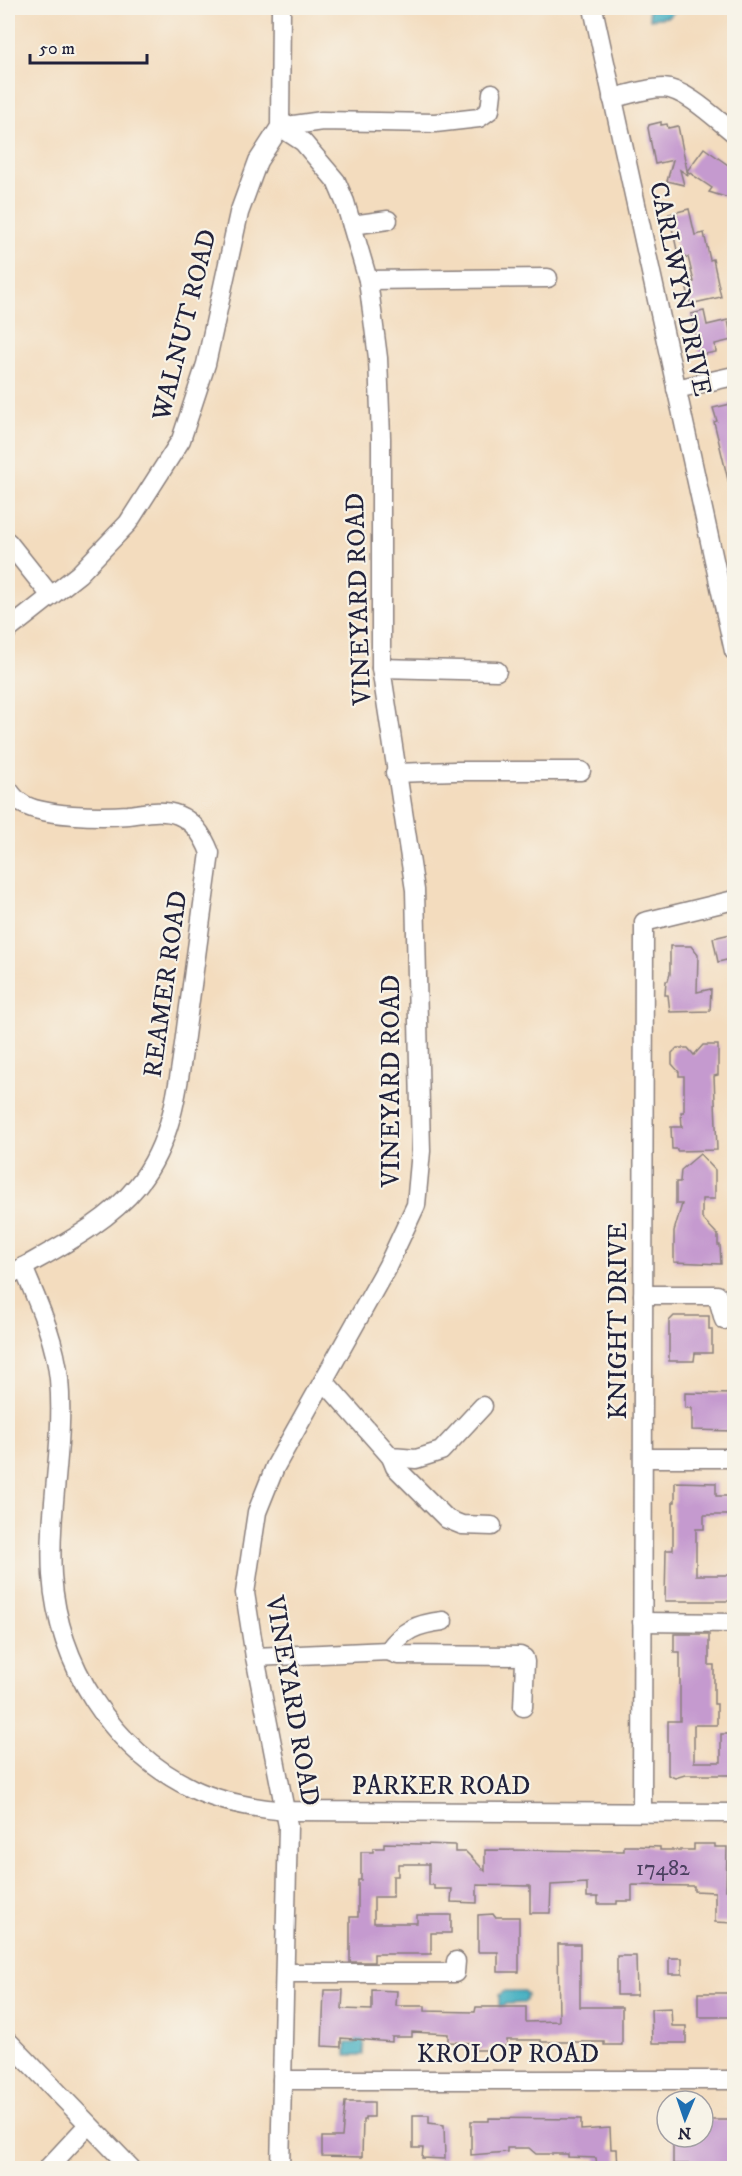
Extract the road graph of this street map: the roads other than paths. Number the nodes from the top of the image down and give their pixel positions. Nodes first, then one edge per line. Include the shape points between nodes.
1 (280, 8) edge
2 (593, 8) edge
3 (492, 93) dead end
4 (612, 98) junction
5 (280, 127) junction
6 (735, 133) edge
7 (388, 219) dead end
8 (352, 225) junction
9 (548, 278) dead end
10 (368, 280) junction
11 (735, 376) edge
12 (676, 388) junction
13 (8, 542) edge
14 (51, 596) junction
15 (8, 630) edge
16 (735, 651) edge
17 (381, 668) junction
18 (497, 671) dead end
19 (581, 771) dead end
20 (395, 773) junction
21 (8, 789) edge
22 (735, 900) edge
23 (15, 1271) edge
24 (643, 1295) junction
25 (724, 1320) dead end
26 (324, 1381) junction
27 (483, 1406) dead end
28 (391, 1457) junction
29 (644, 1458) junction
30 (732, 1458) dead end
31 (492, 1526) dead end
32 (443, 1621) dead end
33 (642, 1622) junction
34 (735, 1623) edge
35 (388, 1652) junction
36 (255, 1657) junction
37 (523, 1707) dead end
38 (286, 1811) junction
39 (642, 1812) junction
40 (735, 1813) edge
41 (456, 1961) dead end
42 (285, 1973) junction
43 (8, 2041) edge
44 (282, 2080) junction
45 (735, 2080) edge
46 (88, 2125) junction
47 (48, 2169) edge
48 (131, 2169) edge
49 (280, 2169) edge

1 - 5 street
2 - 4 street, CARLWYN DRIVE
3 - 5 street via 490,110 479,118 435,123 322,121
4 - 6 street via 651,89 674,90
4 - 12 street, CARLWYN DRIVE
5 - 8 street, VINEYARD ROAD via 303,142 336,182
5 - 14 street, WALNUT ROAD via 258,161 240,213 206,364 182,440 129,523 79,574
7 - 8 street
8 - 10 street, VINEYARD ROAD
9 - 10 street
10 - 17 street, VINEYARD ROAD via 378,358 381,438
11 - 12 street
12 - 16 street, CARLWYN DRIVE
13 - 14 street
14 - 15 street, WALNUT ROAD
17 - 18 street
17 - 20 street, VINEYARD ROAD
19 - 20 street
20 - 26 street, VINEYARD ROAD via 415,890 421,1151 416,1205 387,1267
21 - 23 street, REAMER ROAD via 21,804 51,813 104,817 161,812 179,816 194,825 210,853 175,1103 161,1148 138,1185 113,1209 70,1242
22 - 24 street, KNIGHT DRIVE via 644,922
23 - 38 street, PARKER ROAD via 48,1328 59,1377 61,1412 52,1575 67,1646 80,1676 114,1727 174,1779 213,1797
24 - 25 street via 717,1295
24 - 29 street, KNIGHT DRIVE
26 - 28 street
26 - 36 street, VINEYARD ROAD via 275,1467 257,1512 245,1593
27 - 28 street via 441,1451 416,1459
28 - 31 street via 395,1467 447,1519 462,1525
29 - 30 street
29 - 33 street, KNIGHT DRIVE
32 - 35 street via 418,1625 397,1639
33 - 34 street
33 - 39 street, KNIGHT DRIVE
35 - 36 street
35 - 37 street via 520,1656 525,1662
36 - 38 street, VINEYARD ROAD
38 - 39 street, PARKER ROAD
38 - 42 street, VINEYARD ROAD via 289,1841
39 - 40 street, PARKER ROAD
41 - 42 street via 455,1973
42 - 44 street, VINEYARD ROAD
43 - 46 street
44 - 45 street, KROLOP ROAD
44 - 49 street, VINEYARD ROAD
46 - 47 street
46 - 48 street

